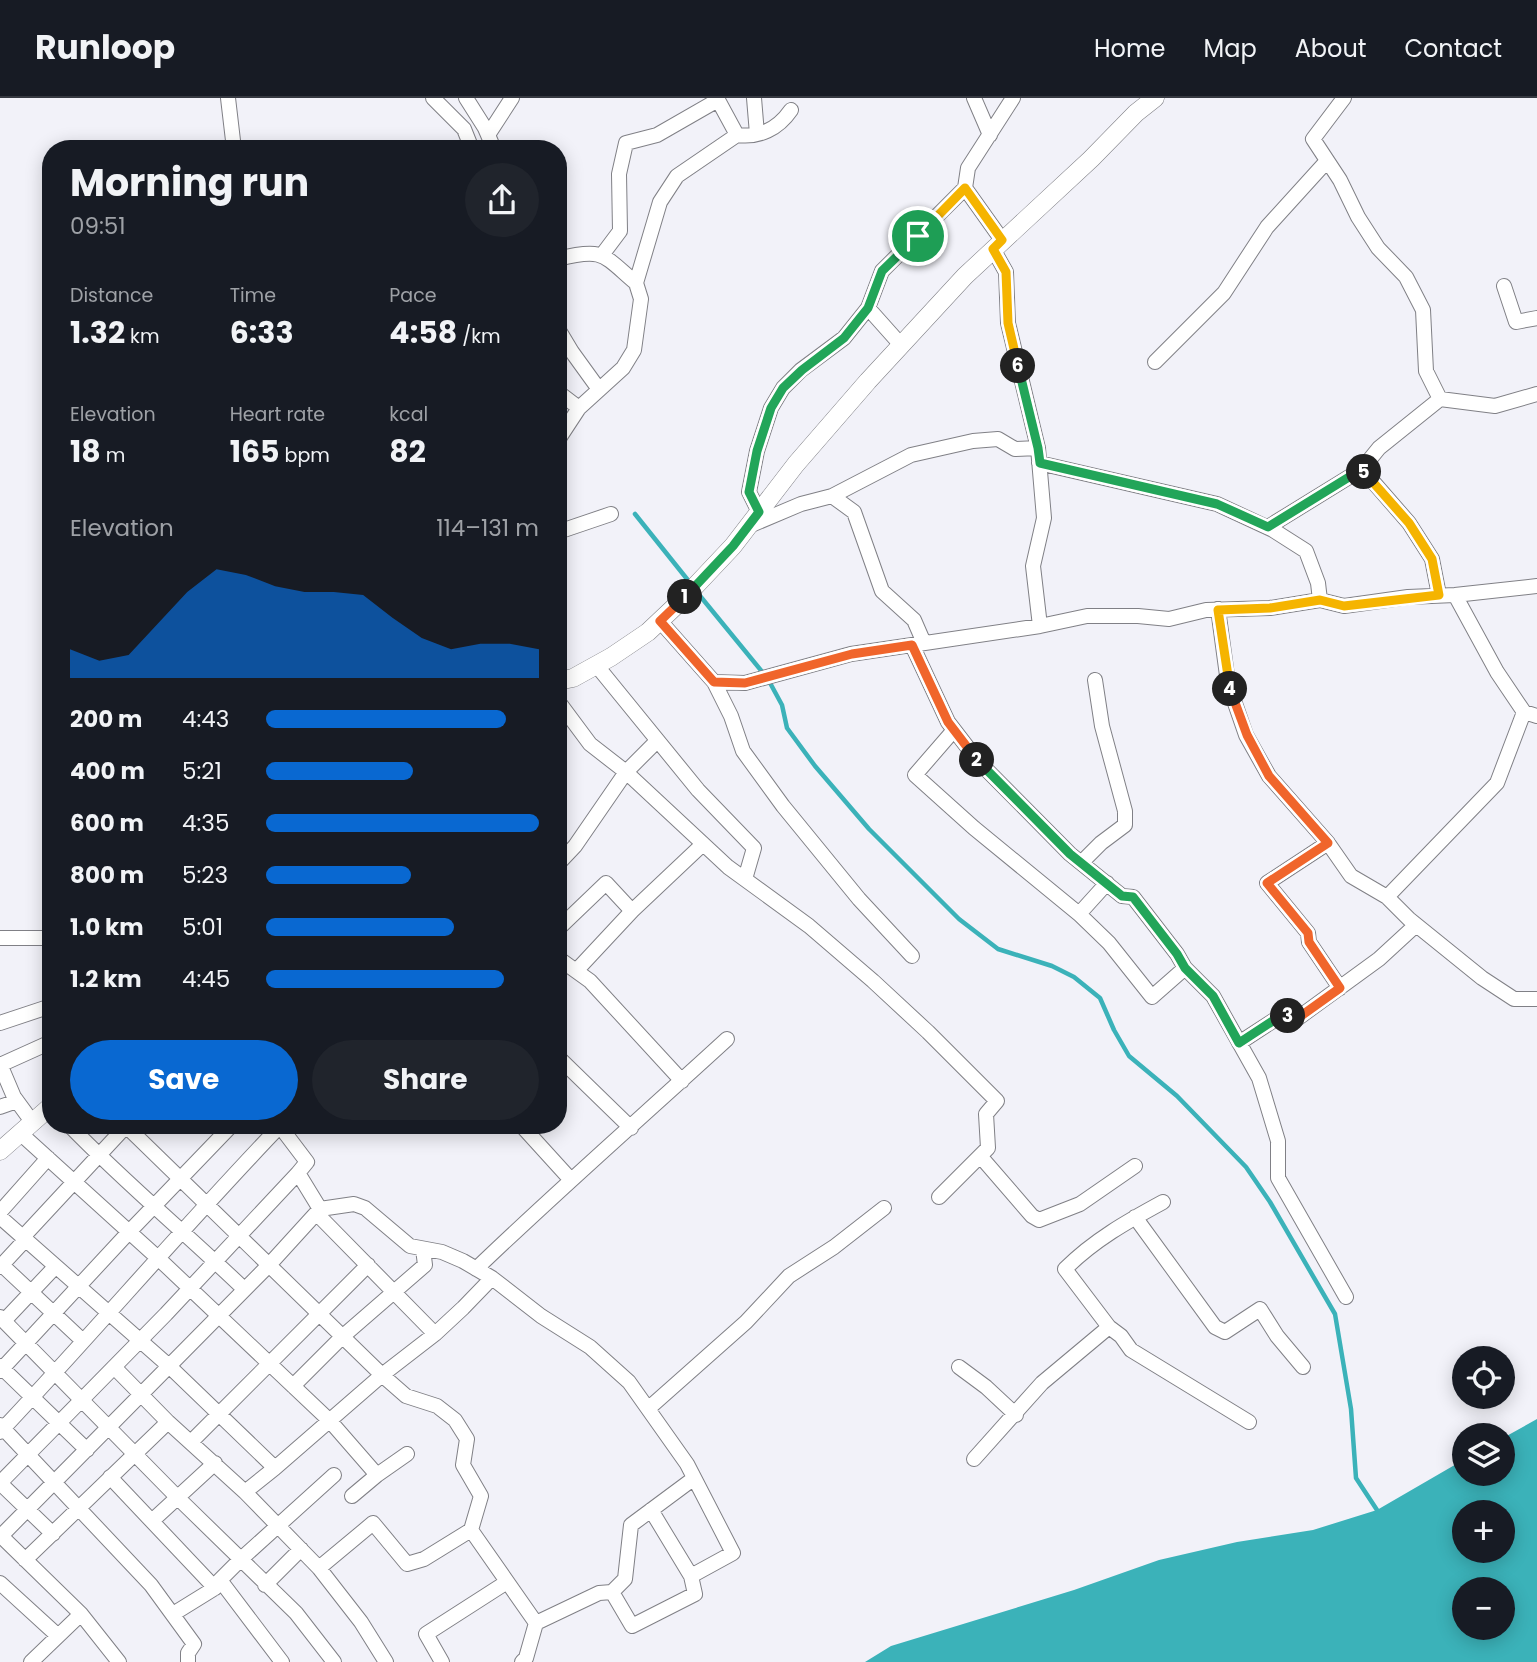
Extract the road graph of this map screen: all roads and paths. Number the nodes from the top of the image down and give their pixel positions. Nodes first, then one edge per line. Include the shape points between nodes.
1 (228, 98) edge
2 (433, 98) edge
3 (466, 98) edge
4 (512, 98) edge
5 (754, 98) edge
6 (974, 98) edge
7 (1013, 98) edge
8 (1155, 98) edge
9 (1344, 98) edge
10 (791, 110) dead end
11 (757, 134) junction
12 (488, 135) junction
13 (737, 135) junction
14 (990, 135) junction
15 (232, 140) edge
16 (468, 140) edge
17 (490, 140) edge
18 (1326, 162) junction
19 (965, 188) junction
20 (998, 245) junction
21 (602, 255) junction
22 (567, 257) edge
23 (636, 283) junction
24 (1504, 286) dead end
25 (868, 308) junction
26 (1537, 317) edge
27 (567, 344) edge
28 (901, 345) junction
29 (1155, 362) dead end
30 (598, 388) junction
31 (1537, 394) edge
32 (567, 399) edge
33 (1440, 399) junction
34 (579, 408) junction
35 (567, 426) edge
36 (1039, 455) junction
37 (1362, 469) junction
38 (832, 496) junction
39 (611, 514) dead end
40 (753, 520) junction
41 (1268, 527) junction
42 (567, 529) edge
43 (1537, 586) edge
44 (1439, 595) junction
45 (1455, 595) junction
46 (1320, 600) junction
47 (1218, 610) junction
48 (660, 621) junction
49 (1040, 626) junction
50 (918, 644) junction
51 (597, 666) junction
52 (567, 679) edge
53 (1095, 680) dead end
54 (714, 682) junction
55 (567, 713) edge
56 (1531, 714) edge
57 (954, 730) junction
58 (657, 741) junction
59 (626, 772) junction
60 (1328, 843) junction
61 (703, 844) junction
62 (567, 854) edge
63 (1081, 863) junction
64 (745, 879) junction
65 (1107, 883) junction
66 (1387, 897) junction
67 (632, 911) junction
68 (1079, 914) junction
69 (567, 920) edge
70 (1416, 925) junction
71 (0, 938) edge
72 (42, 938) edge
73 (912, 956) dead end
74 (567, 964) edge
75 (1185, 968) junction
76 (576, 971) junction
77 (1340, 988) junction
78 (1537, 999) edge
79 (42, 1009) edge
80 (0, 1023) edge
81 (727, 1039) dead end
82 (1239, 1043) junction
83 (42, 1046) edge
84 (0, 1064) edge
85 (567, 1066) edge
86 (682, 1081) junction
87 (17, 1101) junction
88 (0, 1107) edge
89 (42, 1115) edge
90 (27, 1128) junction
91 (631, 1128) junction
92 (78, 1134) edge
93 (119, 1134) edge
94 (134, 1134) edge
95 (224, 1134) edge
96 (271, 1134) edge
97 (285, 1134) edge
98 (529, 1134) edge
99 (0, 1151) edge
100 (99, 1156) junction
101 (981, 1157) junction
102 (48, 1158) junction
103 (1135, 1166) dead end
104 (298, 1173) junction
105 (74, 1180) junction
106 (180, 1180) junction
107 (571, 1180) junction
108 (939, 1197) dead end
109 (1163, 1202) dead end
110 (205, 1204) junction
111 (155, 1207) junction
112 (884, 1208) dead end
113 (320, 1209) junction
114 (0, 1212) edge
115 (0, 1217) edge
116 (1135, 1217) junction
117 (129, 1231) junction
118 (183, 1231) junction
119 (237, 1237) junction
120 (24, 1239) junction
121 (423, 1248) junction
122 (159, 1258) junction
123 (215, 1261) junction
124 (269, 1265) junction
125 (368, 1265) junction
126 (1, 1266) edge
127 (55, 1267) junction
128 (476, 1269) junction
129 (492, 1278) junction
130 (79, 1287) junction
131 (189, 1289) junction
132 (244, 1289) junction
133 (393, 1291) junction
134 (32, 1292) junction
135 (1346, 1297) dead end
136 (108, 1311) junction
137 (55, 1314) junction
138 (219, 1315) junction
139 (320, 1315) junction
140 (2, 1319) edge
141 (1108, 1327) junction
142 (435, 1334) junction
143 (342, 1337) junction
144 (139, 1340) junction
145 (83, 1341) junction
146 (27, 1344) junction
147 (269, 1363) junction
148 (169, 1366) junction
149 (114, 1367) junction
150 (959, 1367) dead end
151 (1303, 1367) dead end
152 (1, 1369) edge
153 (56, 1372) junction
154 (382, 1375) junction
155 (293, 1386) junction
156 (141, 1393) junction
157 (33, 1397) junction
158 (83, 1399) junction
159 (649, 1408) junction
160 (218, 1414) junction
161 (1016, 1415) junction
162 (330, 1421) junction
163 (59, 1422) junction
164 (168, 1422) junction
165 (1248, 1422) dead end
166 (110, 1426) junction
167 (1, 1428) edge
168 (191, 1442) junction
169 (86, 1450) junction
170 (135, 1452) junction
171 (27, 1453) junction
172 (407, 1454) dead end
173 (974, 1459) dead end
174 (215, 1462) junction
175 (275, 1468) junction
176 (334, 1475) dead end
177 (377, 1475) junction
178 (110, 1477) junction
179 (693, 1479) junction
180 (55, 1482) junction
181 (0, 1483) edge
182 (245, 1492) junction
183 (352, 1496) dead end
184 (178, 1498) junction
185 (80, 1507) junction
186 (27, 1509) junction
187 (651, 1510) junction
188 (153, 1520) junction
189 (278, 1525) junction
190 (471, 1530) junction
191 (53, 1534) junction
192 (0, 1536) edge
193 (301, 1549) junction
194 (25, 1560) junction
195 (240, 1560) junction
196 (320, 1568) junction
197 (691, 1576) junction
198 (507, 1582) junction
199 (0, 1583) edge
200 (218, 1584) junction
201 (265, 1585) junction
202 (612, 1592) junction
203 (81, 1614) junction
204 (173, 1614) junction
205 (536, 1623) junction
206 (57, 1635) junction
207 (32, 1662) edge
208 (119, 1662) edge
209 (188, 1662) edge
210 (282, 1662) edge
211 (334, 1662) edge
212 (386, 1662) edge
213 (443, 1662) edge
214 (522, 1662) edge

1 - 15 street
2 - 16 street via 464,129
3 - 12 street
4 - 12 street
5 - 11 street
6 - 14 street
7 - 14 street
8 - 20 street
9 - 18 street via 1312,139
10 - 11 street via 784,120
11 - 13 street
12 - 17 street
13 - 21 street via 718,100 657,135 626,143 619,174 620,231
13 - 23 street via 677,176 660,202
14 - 19 street via 968,169
18 - 29 street via 1267,227 1224,293
18 - 33 street via 1378,248 1406,277 1423,310 1426,372
19 - 20 street
19 - 25 street via 882,271
20 - 28 street
20 - 36 street via 1006,272 1008,323
21 - 22 street via 584,252
21 - 23 street
23 - 30 street via 641,299 634,349 623,368
24 - 26 street via 1516,322
25 - 28 street
25 - 40 street via 844,338 783,388 771,408 749,492
27 - 30 street
28 - 40 street
30 - 34 street
31 - 33 street via 1495,406
32 - 34 street
33 - 37 street via 1379,448
34 - 35 street
36 - 38 street via 1014,449 999,439 973,441 911,455
36 - 41 street via 1217,504
36 - 49 street via 1044,518 1033,566
37 - 41 street
37 - 44 street via 1409,523 1432,559
38 - 40 street
38 - 50 street via 855,512 882,591 914,620
39 - 42 street
40 - 48 street
41 - 46 street via 1306,551
43 - 45 street
44 - 45 street
44 - 46 street via 1344,606
45 - 56 street via 1497,672
46 - 47 street
47 - 49 street via 1169,619 1087,616
47 - 60 street via 1228,683 1247,735 1269,776
48 - 51 street
48 - 54 street
49 - 50 street
50 - 54 street via 852,654 745,683
50 - 57 street
51 - 52 street
51 - 58 street
53 - 63 street via 1125,825
54 - 73 street via 743,751 859,899
55 - 59 street via 590,744
56 - 66 street via 1497,783
57 - 63 street via 978,761
57 - 68 street via 915,775
58 - 59 street
58 - 64 street via 754,848
59 - 61 street
59 - 62 street
60 - 66 street via 1350,876
60 - 77 street via 1267,883 1308,933 1309,942
61 - 64 street
61 - 67 street
63 - 65 street
64 - 101 street via 873,981 998,1101 986,1114 988,1148
65 - 68 street
65 - 75 street via 1122,896 1133,897
66 - 70 street
67 - 69 street via 606,883
67 - 76 street
68 - 75 street via 1152,997
70 - 77 street
70 - 78 street via 1514,999
71 - 72 street
74 - 76 street
75 - 82 street via 1213,996
76 - 86 street
77 - 82 street via 1294,1021 1285,1013
79 - 80 street
81 - 86 street
82 - 135 street via 1268,1103 1278,1141 1278,1178
83 - 84 street
84 - 87 street
85 - 91 street
86 - 91 street
87 - 88 street
87 - 90 street
89 - 90 street
90 - 99 street
90 - 102 street
91 - 107 street
92 - 100 street
93 - 100 street
94 - 106 street
95 - 106 street
96 - 110 street
97 - 104 street via 307,1162
98 - 107 street
100 - 105 street
100 - 111 street
101 - 103 street via 1039,1220 1080,1204
101 - 108 street
102 - 105 street
102 - 114 street
104 - 113 street
104 - 119 street
105 - 117 street
105 - 120 street
106 - 110 street
106 - 111 street
107 - 128 street
109 - 116 street
110 - 118 street
110 - 119 street
111 - 117 street
111 - 118 street
112 - 159 street via 789,1276 746,1322
113 - 121 street via 354,1204 365,1208 410,1246
113 - 124 street
113 - 125 street via 322,1219
115 - 120 street
116 - 141 street via 1065,1269
116 - 151 street via 1215,1327 1225,1332 1260,1309
117 - 122 street
117 - 130 street
118 - 122 street
118 - 123 street
119 - 123 street
119 - 124 street
120 - 126 street
120 - 127 street
121 - 128 street
121 - 133 street via 425,1265
122 - 131 street
122 - 136 street
123 - 131 street
123 - 132 street
124 - 132 street
124 - 139 street
125 - 133 street
125 - 139 street
126 - 134 street
127 - 130 street
127 - 134 street
128 - 129 street
129 - 142 street
129 - 159 street via 590,1347 629,1382
130 - 136 street
130 - 137 street
131 - 138 street
131 - 144 street
132 - 138 street
133 - 142 street
133 - 143 street
134 - 137 street
134 - 140 street
136 - 144 street
136 - 145 street
137 - 145 street
137 - 146 street
138 - 147 street
138 - 148 street
139 - 143 street
139 - 147 street
140 - 146 street
141 - 161 street via 1050,1376
141 - 165 street via 1131,1350
142 - 154 street
143 - 154 street
143 - 155 street
144 - 148 street
144 - 149 street
145 - 153 street
146 - 152 street
146 - 153 street
147 - 155 street
147 - 160 street
148 - 156 street
148 - 160 street
149 - 156 street
149 - 158 street
150 - 161 street
152 - 157 street
153 - 157 street
153 - 158 street
154 - 162 street
154 - 190 street via 406,1396 437,1406 455,1420 467,1439 463,1465 481,1496
155 - 162 street
156 - 164 street
156 - 166 street
157 - 163 street
157 - 167 street
158 - 163 street
158 - 166 street
159 - 179 street
160 - 168 street
160 - 175 street
161 - 173 street
162 - 175 street
162 - 177 street
163 - 169 street
163 - 171 street
164 - 168 street
164 - 170 street
166 - 169 street
166 - 170 street
167 - 171 street
168 - 174 street
169 - 180 street
170 - 178 street
170 - 184 street
171 - 180 street
171 - 181 street
172 - 177 street
174 - 182 street
174 - 184 street
175 - 182 street
176 - 189 street
177 - 183 street
178 - 185 street
178 - 188 street
179 - 187 street
179 - 197 street via 733,1553
180 - 185 street
180 - 186 street
181 - 186 street
182 - 189 street
184 - 188 street
184 - 195 street
185 - 191 street
185 - 204 street
186 - 191 street
186 - 192 street
187 - 197 street
187 - 202 street via 631,1525 625,1579
188 - 200 street
189 - 193 street
189 - 195 street
190 - 196 street via 424,1559 407,1564 373,1524
190 - 198 street
191 - 194 street
192 - 194 street
193 - 196 street
193 - 201 street
194 - 203 street
195 - 200 street
195 - 201 street
196 - 212 street
197 - 202 street via 695,1594 632,1626
198 - 205 street
198 - 213 street via 426,1634
199 - 206 street
200 - 204 street
200 - 210 street
201 - 211 street via 296,1613
202 - 205 street via 599,1593
203 - 206 street
203 - 208 street
204 - 209 street via 194,1644
205 - 214 street
206 - 207 street

